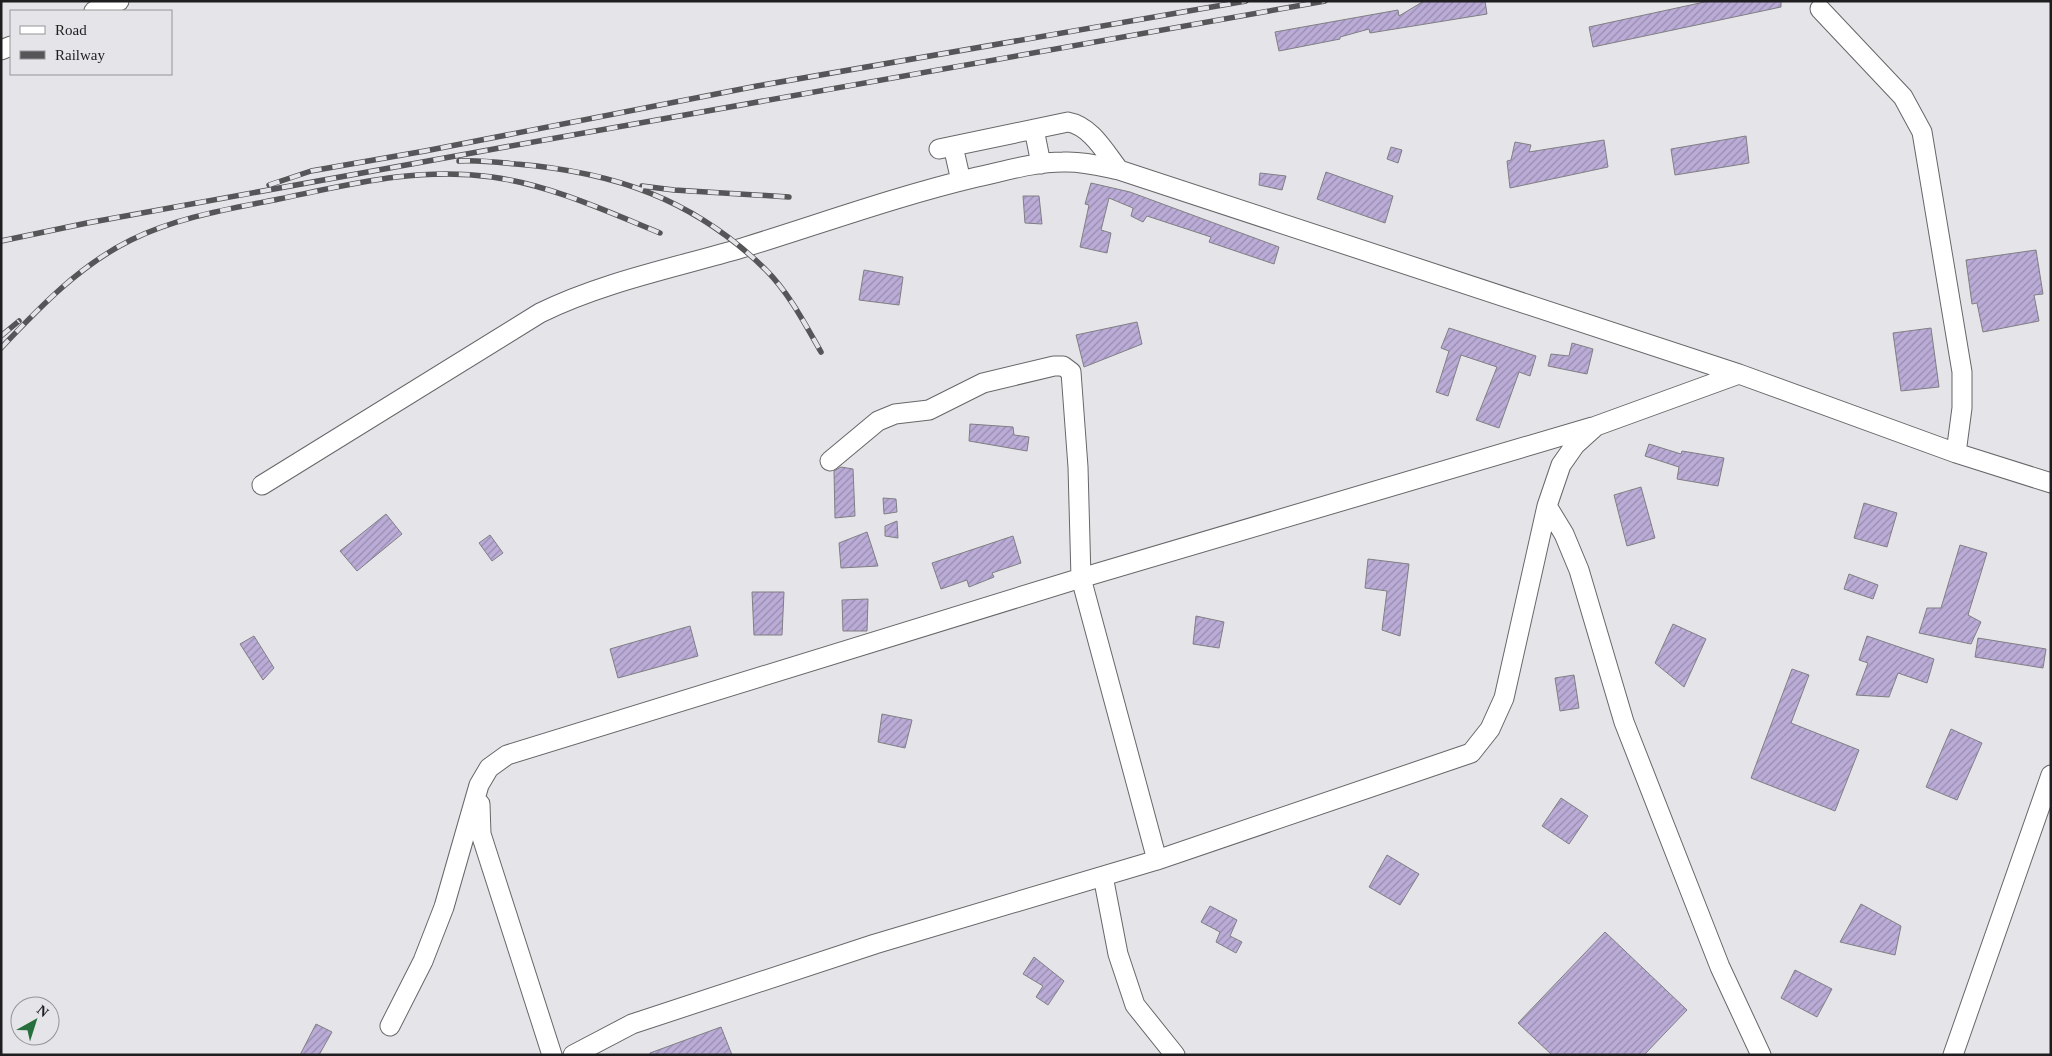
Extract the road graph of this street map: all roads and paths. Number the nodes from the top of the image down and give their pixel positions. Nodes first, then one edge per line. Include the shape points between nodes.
1 (119, 1) edge
2 (1820, 9) dead end
3 (96, 10) edge
4 (1034, 129) junction
5 (1041, 164) junction
6 (1119, 170) junction
7 (961, 181) junction
8 (1740, 374) junction
9 (1596, 426) junction
10 (1956, 453) junction
11 (830, 461) dead end
12 (2051, 483) edge
13 (262, 485) dead end
14 (1547, 506) junction
15 (1081, 578) junction
16 (2051, 775) edge
17 (479, 785) junction
18 (1157, 860) junction
19 (1103, 876) junction
20 (390, 1026) dead end
21 (552, 1055) edge
22 (573, 1055) edge
23 (1175, 1055) edge
24 (1762, 1055) edge
25 (1953, 1055) edge

1 - 3 street
2 - 10 street via 1903,97 1922,132 1962,372 1962,408
4 - 5 street
4 - 6 street via 1068,122 1078,124
4 - 7 street via 946,147
5 - 6 street via 1087,163
5 - 7 street
6 - 8 street
7 - 13 street via 559,303
8 - 9 street
8 - 10 street
9 - 14 street via 1575,445 1561,465
9 - 15 street
10 - 12 street
11 - 15 street via 878,421 895,414 929,410 996,379 1063,366 1071,372
14 - 18 street via 1504,698 1490,729 1471,753
14 - 24 street via 1580,570 1627,731 1720,967
15 - 17 street via 507,755 489,768
15 - 18 street
16 - 25 street
17 - 20 street via 444,907 423,960
17 - 21 street via 481,834
18 - 19 street
19 - 22 street via 875,944 632,1024
19 - 23 street via 1118,954 1135,1005

